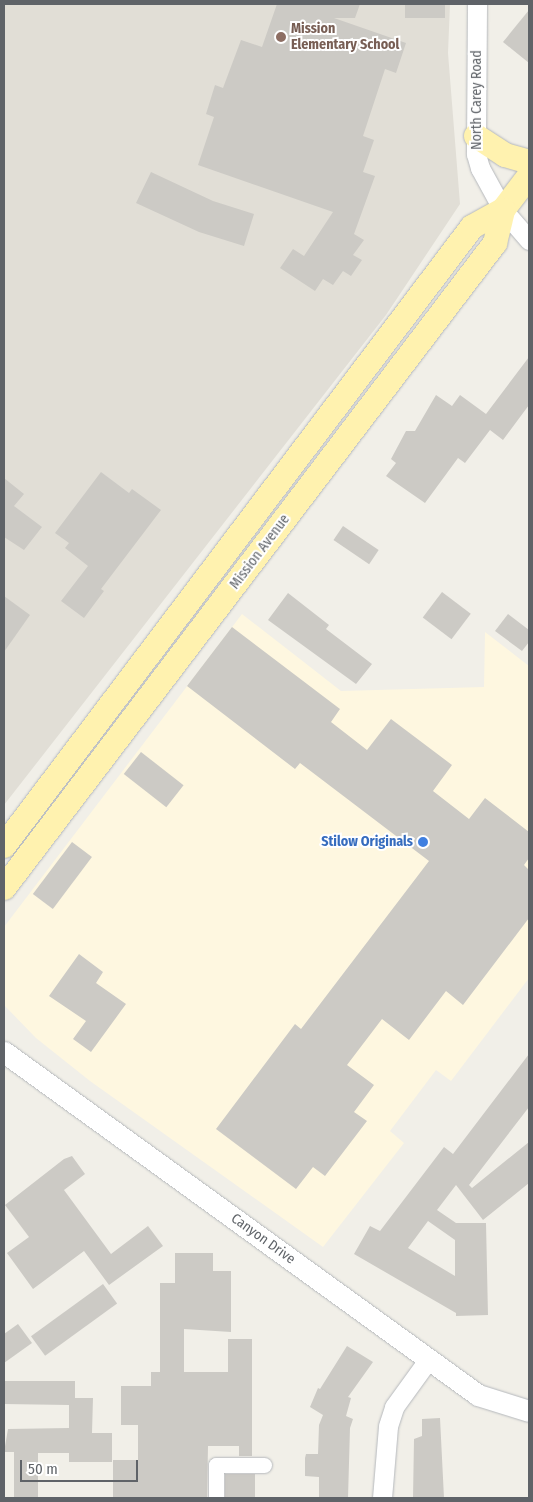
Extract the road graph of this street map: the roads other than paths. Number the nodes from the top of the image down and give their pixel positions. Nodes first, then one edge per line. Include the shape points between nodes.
1 (476, 4) edge
2 (476, 136) junction
3 (529, 162) edge
4 (529, 176) edge
5 (503, 210) junction
6 (529, 240) edge
7 (4, 846) edge
8 (4, 888) edge
9 (4, 1052) edge
10 (428, 1360) junction
11 (529, 1412) edge
12 (264, 1465) dead end
13 (216, 1498) edge
14 (382, 1498) edge

1 - 2 street, North Carey Road
2 - 3 main road via 504,156
2 - 5 street, North Carey Road via 480,168
4 - 5 main road, Mission Avenue
5 - 6 street, North Carey Road
5 - 7 main road, Mission Avenue via 472,227
5 - 8 main road, Mission Avenue via 495,243
9 - 10 main road, Canyon Drive
10 - 11 main road, Canyon Drive via 478,1395
10 - 14 street via 394,1407 388,1426
12 - 13 street via 216,1466

